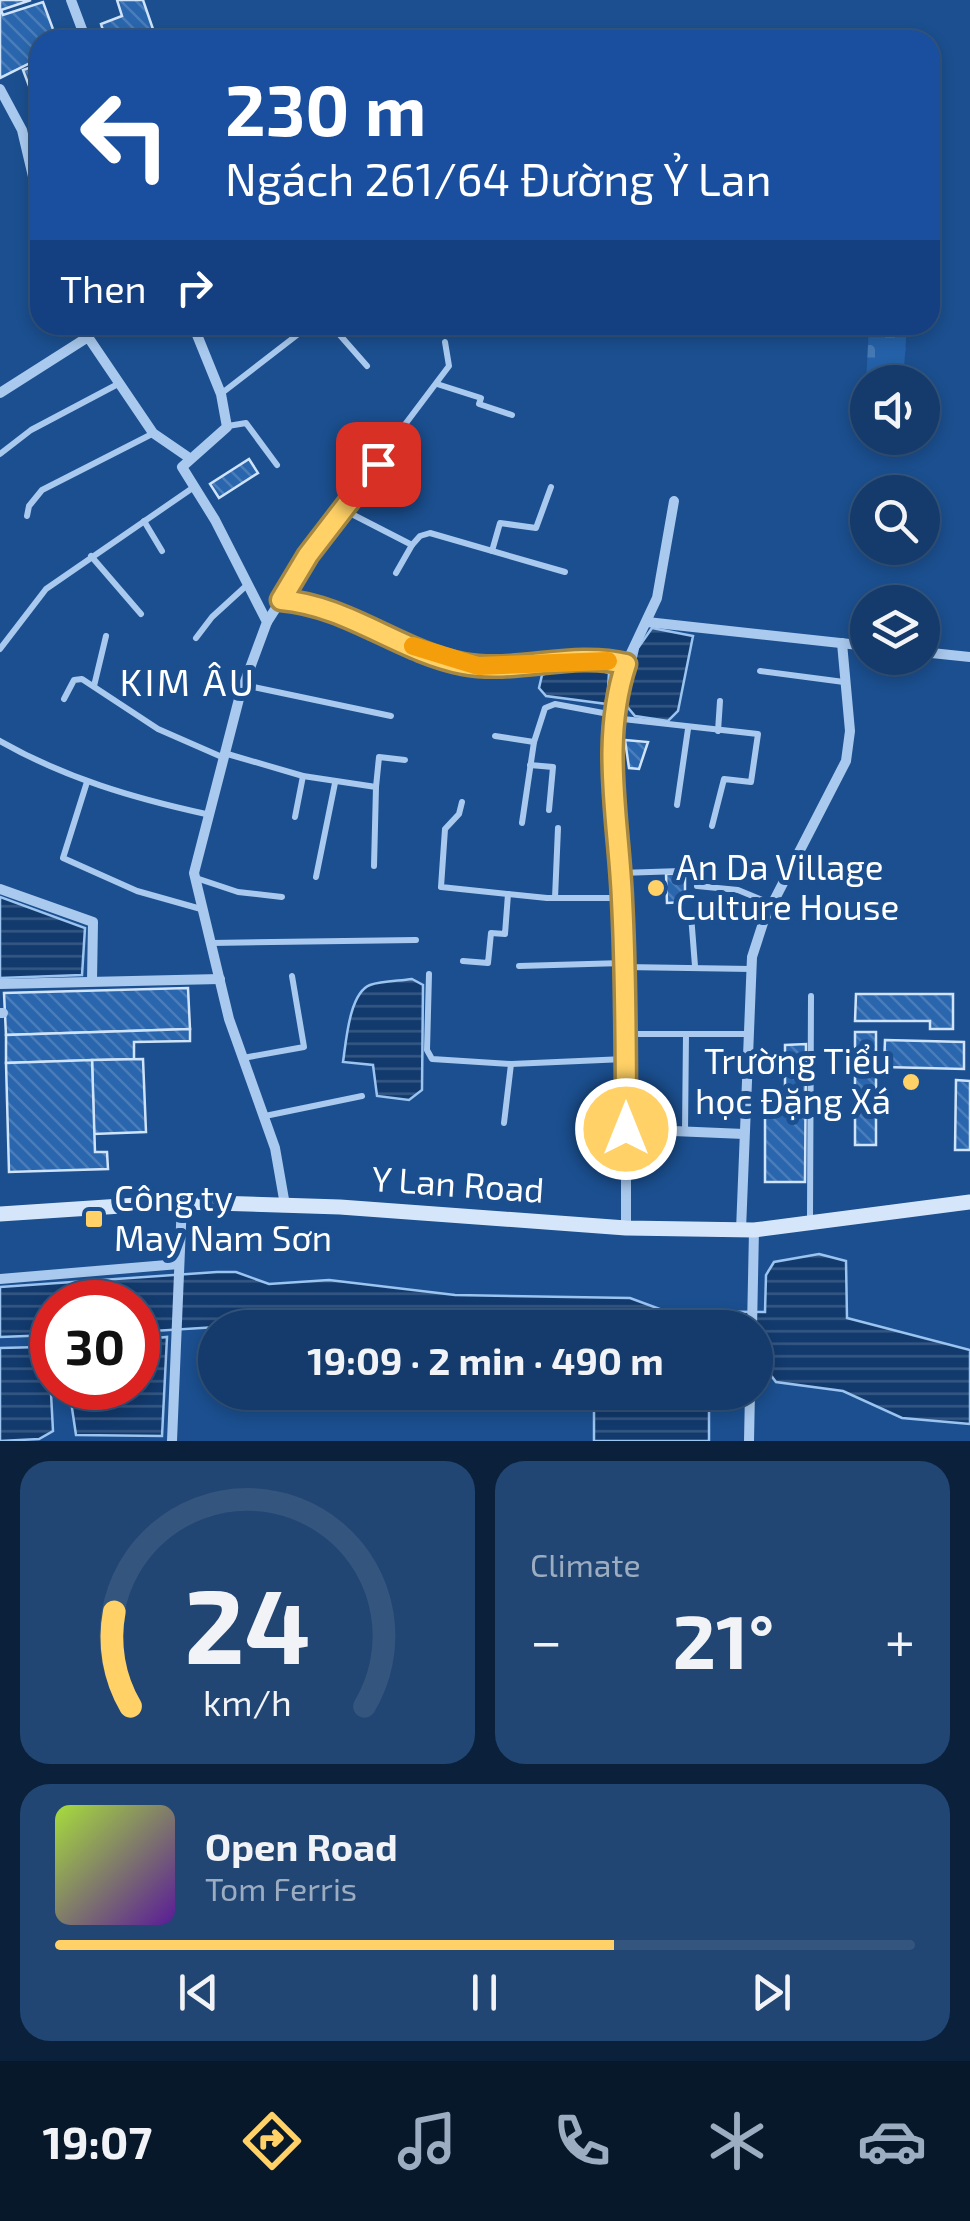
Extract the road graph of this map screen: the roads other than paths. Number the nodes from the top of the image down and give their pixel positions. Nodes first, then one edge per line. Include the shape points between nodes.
1 (72, 0) edge
2 (82, 30) edge
3 (0, 89) edge
4 (30, 164) edge
5 (197, 335) edge
6 (297, 335) edge
7 (340, 335) edge
8 (88, 337) joint
9 (444, 342) dead end
10 (367, 366) dead end
11 (120, 383) junction
12 (436, 384) junction
13 (0, 393) edge
14 (221, 394) junction
15 (512, 415) dead end
16 (227, 426) junction
17 (153, 434) junction
18 (0, 454) edge
19 (188, 457) junction
20 (277, 465) dead end
21 (194, 487) junction
22 (550, 487) dead end
23 (674, 501) dead end
24 (342, 508) junction
25 (27, 516) dead end
26 (144, 521) junction
27 (412, 545) junction
28 (162, 550) dead end
29 (492, 551) junction
30 (91, 556) junction
31 (565, 572) dead end
32 (396, 573) dead end
33 (248, 584) junction
34 (281, 600) junction
35 (141, 614) dead end
36 (267, 622) junction
37 (646, 622) junction
38 (106, 636) dead end
39 (196, 638) dead end
40 (842, 643) junction
41 (850, 644) edge
42 (0, 648) edge
43 (940, 654) edge
44 (970, 658) edge
45 (626, 664) junction
46 (760, 670) dead end
47 (846, 682) junction
48 (244, 685) junction
49 (94, 686) junction
50 (64, 699) dead end
51 (720, 701) dead end
52 (391, 716) dead end
53 (614, 717) junction
54 (688, 728) junction
55 (718, 731) junction
56 (495, 736) dead end
57 (0, 740) edge
58 (534, 742) junction
59 (222, 755) junction
60 (405, 760) dead end
61 (530, 766) junction
62 (303, 776) junction
63 (87, 782) junction
64 (335, 783) junction
65 (376, 787) junction
66 (462, 802) dead end
67 (677, 806) dead end
68 (549, 810) dead end
69 (206, 814) junction
70 (294, 818) dead end
71 (522, 823) dead end
72 (712, 826) dead end
73 (558, 828) dead end
74 (374, 866) dead end
75 (682, 871) dead end
76 (620, 873) junction
77 (316, 877) dead end
78 (195, 878) junction
79 (696, 886) dead end
80 (0, 889) edge
81 (508, 894) junction
82 (282, 897) dead end
83 (555, 898) junction
84 (622, 898) junction
85 (772, 904) junction
86 (201, 909) junction
87 (691, 914) dead end
88 (416, 940) dead end
89 (211, 944) junction
90 (463, 961) dead end
91 (624, 965) junction
92 (519, 966) dead end
93 (695, 966) junction
94 (750, 969) junction
95 (429, 974) dead end
96 (292, 976) dead end
97 (220, 978) junction
98 (92, 982) junction
99 (0, 984) edge
100 (812, 996) dead end
101 (626, 1034) junction
102 (686, 1034) junction
103 (748, 1034) junction
104 (244, 1058) junction
105 (626, 1059) junction
106 (511, 1064) junction
107 (362, 1096) dead end
108 (264, 1116) junction
109 (504, 1123) dead end
110 (626, 1129) junction
111 (685, 1131) junction
112 (744, 1134) junction
113 (182, 1202) junction
114 (970, 1202) edge
115 (285, 1205) junction
116 (0, 1214) edge
117 (810, 1226) junction
118 (626, 1228) junction
119 (748, 1230) junction
120 (179, 1264) junction
121 (0, 1279) edge
122 (752, 1310) edge
123 (750, 1410) edge
124 (172, 1441) edge
125 (749, 1441) edge

1 - 2 street
3 - 4 street via 22,130
5 - 14 street
6 - 14 lane
7 - 10 lane
8 - 11 street
8 - 13 street
9 - 12 lane via 448,366
11 - 17 street
11 - 18 lane
12 - 15 lane
12 - 24 lane
14 - 16 street
16 - 19 street
16 - 20 lane via 246,423
17 - 19 street
17 - 25 lane via 42,490
19 - 21 street via 182,467
21 - 26 lane
21 - 33 street
22 - 29 lane via 536,528 500,523
23 - 37 street via 657,598
24 - 27 lane
24 - 34 lane
26 - 28 lane
26 - 30 lane
27 - 29 lane via 430,534
27 - 32 lane
29 - 31 lane
30 - 35 lane
30 - 42 lane via 46,589
33 - 36 street
33 - 39 lane
34 - 36 street
34 - 45 street via 336,610 464,664
36 - 48 street
37 - 40 street
37 - 45 street
38 - 49 lane
40 - 41 street
40 - 47 street
43 - 44 street
45 - 53 street
46 - 47 lane
47 - 85 street via 846,761
48 - 52 lane
48 - 59 street
49 - 50 lane via 76,678
49 - 59 lane via 158,729
51 - 55 lane
53 - 54 lane
53 - 58 lane via 550,705
53 - 76 street
54 - 55 lane
54 - 67 lane
55 - 72 lane via 758,734 751,782 724,779
56 - 58 lane
57 - 63 lane
58 - 61 lane
59 - 62 lane
59 - 69 street
60 - 65 lane via 378,758
61 - 68 lane via 552,767
61 - 71 lane
62 - 64 lane
62 - 70 lane
63 - 69 lane
63 - 86 lane via 63,858 137,892
64 - 65 lane
64 - 77 lane
65 - 74 lane
66 - 81 lane via 445,829 439,884
69 - 78 street
73 - 83 lane
75 - 76 lane
76 - 84 street
78 - 82 lane
78 - 86 street
79 - 85 lane via 738,890
80 - 98 street via 93,922
81 - 83 lane
81 - 90 lane via 505,934 491,933 488,963
83 - 84 lane
84 - 91 street
85 - 94 street
86 - 89 street
87 - 93 lane
88 - 89 lane
89 - 97 street
91 - 92 lane
91 - 93 lane
91 - 101 street
93 - 94 lane
94 - 103 street
95 - 106 lane via 432,1059
96 - 104 lane via 304,1047
97 - 98 street
97 - 104 street
98 - 99 street
100 - 117 lane
101 - 102 lane
101 - 105 street
102 - 103 lane
102 - 111 lane
103 - 112 street
104 - 108 street
105 - 106 lane
105 - 110 street
106 - 109 lane
107 - 108 lane
108 - 115 street
110 - 111 street
110 - 118 street
111 - 112 street
112 - 119 street
113 - 115 main road, Y Lan Road
113 - 116 main road, Y Lan Road
113 - 120 street
114 - 117 main road, Y Lan Road
115 - 118 main road, Y Lan Road
117 - 119 main road, Y Lan Road
118 - 119 main road, Y Lan Road
119 - 122 street
120 - 121 street
120 - 124 street
123 - 125 street

